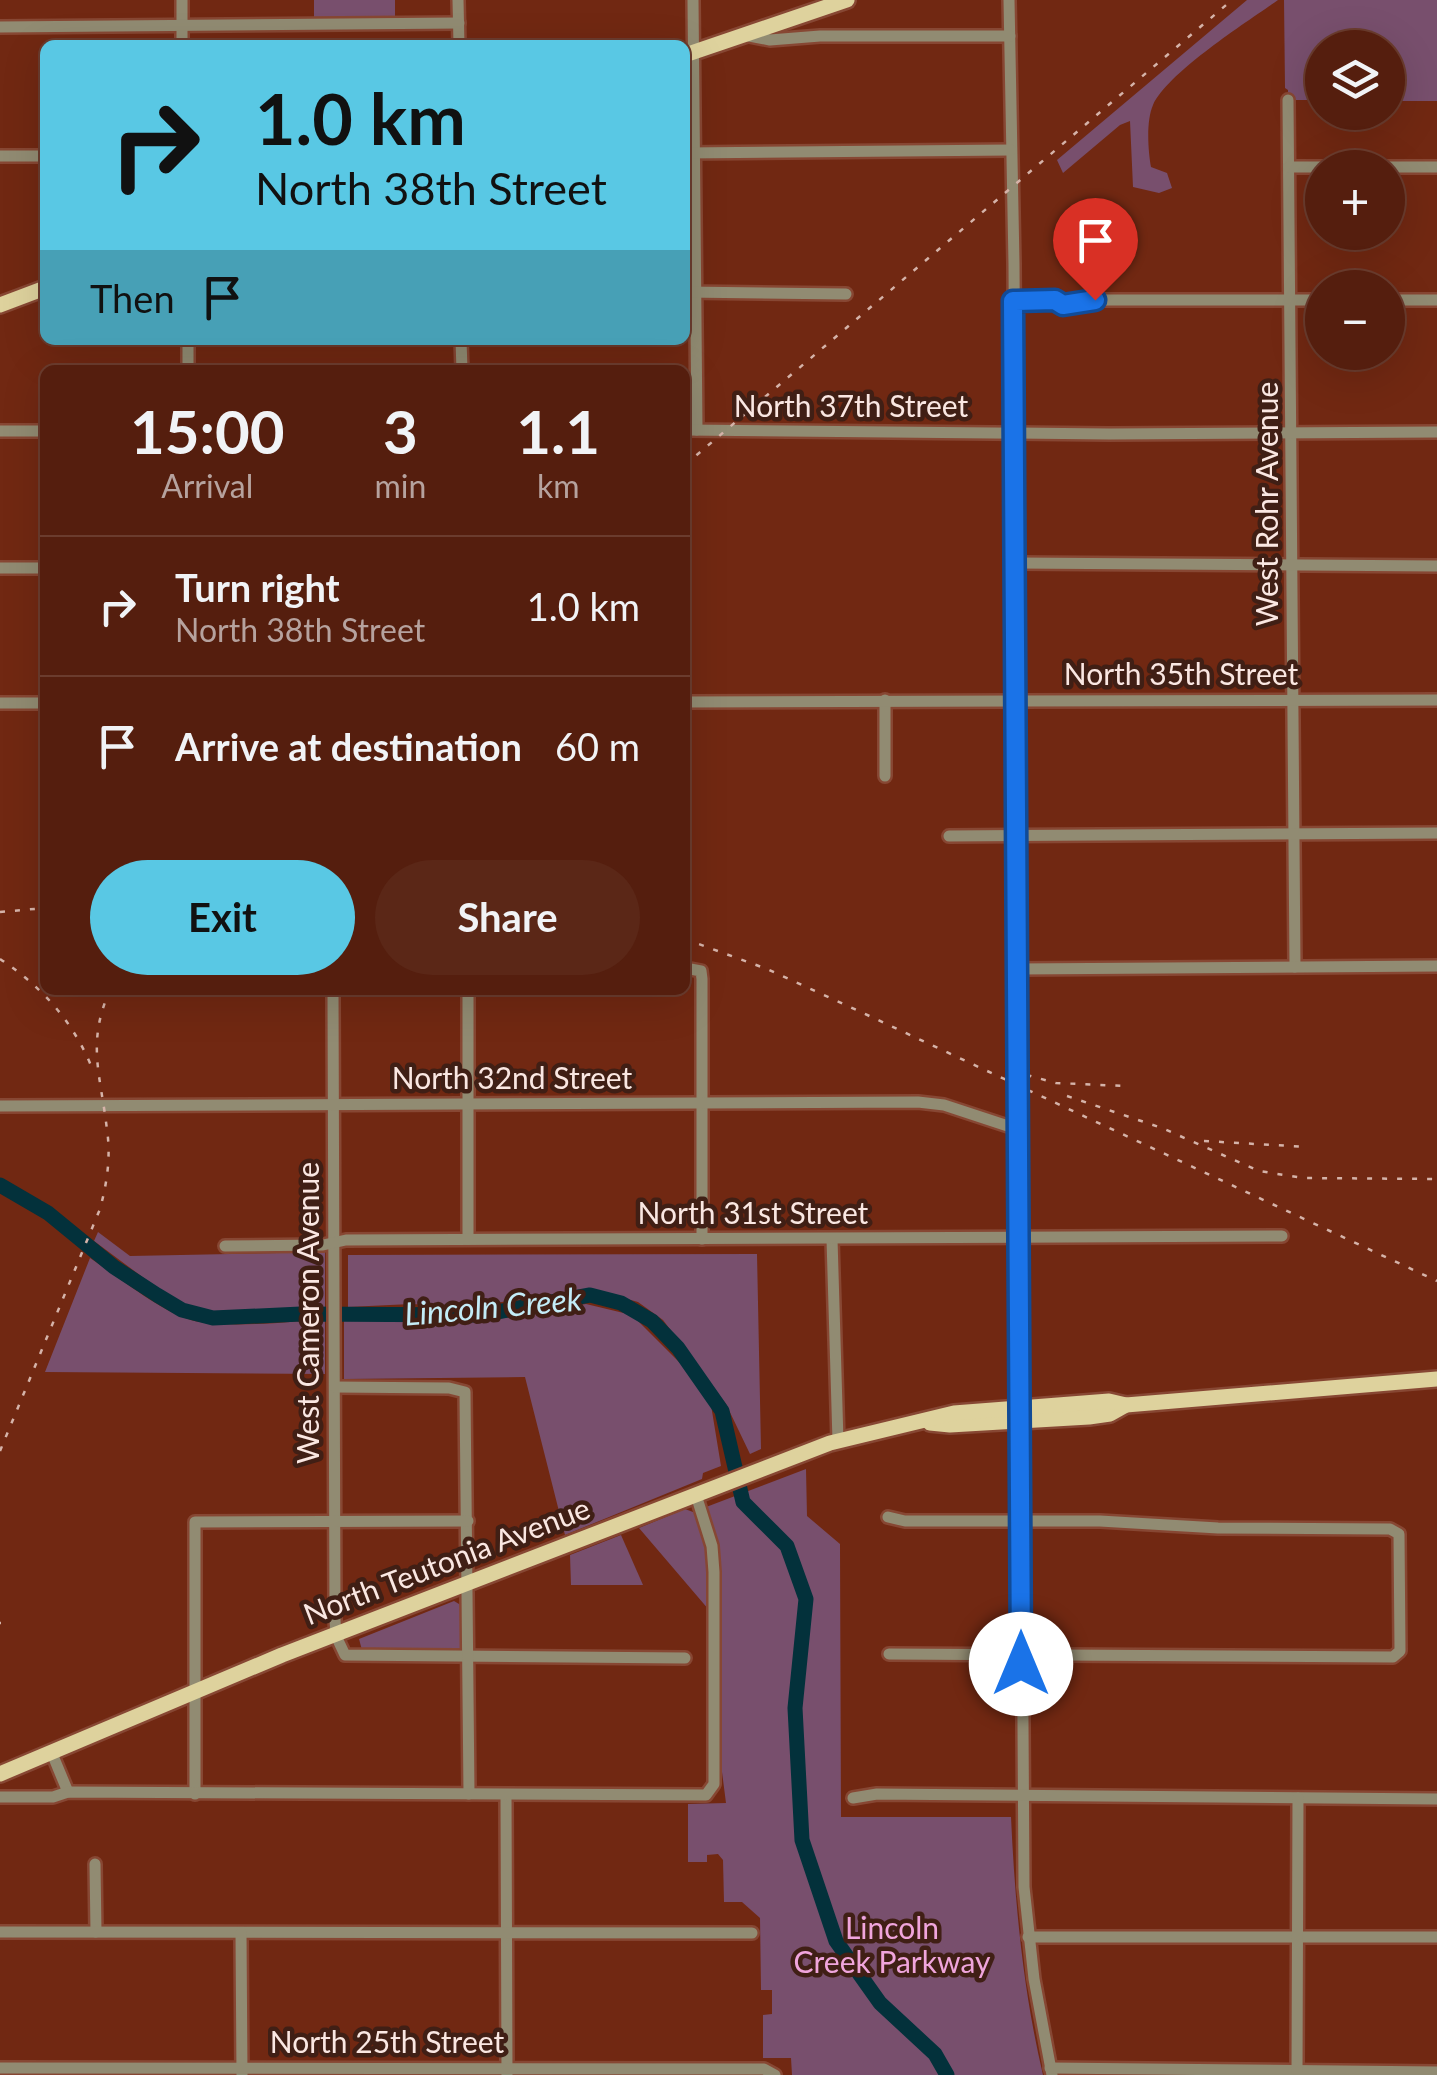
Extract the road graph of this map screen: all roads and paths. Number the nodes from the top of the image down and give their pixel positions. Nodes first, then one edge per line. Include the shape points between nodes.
1 (182, 0) edge
2 (458, 0) edge
3 (693, 0) edge
4 (847, 0) edge
5 (1010, 0) edge
6 (816, 10) junction
7 (459, 23) junction
8 (182, 25) junction
9 (0, 28) edge
10 (744, 36) junction
11 (820, 36) junction
12 (1010, 36) junction
13 (182, 40) edge
14 (459, 40) edge
15 (690, 40) edge
16 (690, 54) edge
17 (1288, 100) dead end
18 (1011, 150) junction
19 (690, 154) edge
20 (0, 156) edge
21 (40, 156) edge
22 (1288, 167) junction
23 (1437, 168) edge
24 (40, 290) edge
25 (691, 292) edge
26 (846, 294) dead end
27 (1290, 300) junction
28 (1305, 300) edge
29 (1405, 300) edge
30 (1437, 300) edge
31 (1013, 301) junction
32 (0, 305) edge
33 (691, 430) edge
34 (0, 431) edge
35 (40, 431) edge
36 (1292, 432) junction
37 (1437, 432) edge
38 (1014, 433) junction
39 (1016, 563) junction
40 (1293, 565) junction
41 (1437, 566) edge
42 (0, 568) edge
43 (40, 568) edge
44 (884, 700) junction
45 (1017, 700) junction
46 (1437, 700) edge
47 (1294, 701) junction
48 (690, 702) edge
49 (0, 703) edge
50 (40, 703) edge
51 (885, 776) dead end
52 (1437, 833) edge
53 (1296, 834) junction
54 (948, 836) dead end
55 (1017, 836) junction
56 (1437, 966) edge
57 (1295, 967) junction
58 (1018, 968) junction
59 (690, 969) edge
60 (332, 995) edge
61 (468, 995) edge
62 (334, 1104) junction
63 (468, 1104) junction
64 (703, 1104) junction
65 (0, 1106) edge
66 (1020, 1130) junction
67 (1282, 1236) dead end
68 (1020, 1238) junction
69 (468, 1239) junction
70 (832, 1239) junction
71 (702, 1240) junction
72 (334, 1242) junction
73 (225, 1246) dead end
74 (1437, 1380) edge
75 (335, 1387) junction
76 (1020, 1414) junction
77 (838, 1441) junction
78 (699, 1494) junction
79 (888, 1518) dead end
80 (1020, 1520) junction
81 (468, 1521) junction
82 (335, 1522) junction
83 (467, 1583) junction
84 (336, 1636) junction
85 (888, 1654) dead end
86 (1021, 1654) junction
87 (468, 1658) junction
88 (685, 1658) dead end
89 (195, 1692) junction
90 (50, 1750) junction
91 (0, 1774) edge
92 (68, 1792) junction
93 (195, 1794) junction
94 (469, 1794) junction
95 (506, 1795) junction
96 (1022, 1796) junction
97 (0, 1797) edge
98 (853, 1798) dead end
99 (1298, 1798) junction
100 (1437, 1799) edge
101 (95, 1864) dead end
102 (0, 1932) edge
103 (96, 1932) junction
104 (506, 1933) junction
105 (752, 1933) dead end
106 (241, 1934) junction
107 (1028, 1937) junction
108 (1297, 1938) junction
109 (1437, 1938) edge
110 (0, 2068) edge
111 (1297, 2071) junction
112 (242, 2072) edge
113 (507, 2072) edge
114 (1051, 2072) edge
115 (1437, 2072) edge
116 (1420, 2073) edge
117 (774, 2074) edge

1 - 8 street
2 - 7 street
3 - 15 street
4 - 6 main road
5 - 12 street
6 - 10 main road
6 - 11 street
7 - 8 street
7 - 14 street
8 - 9 street
8 - 13 street
10 - 11 street
10 - 16 main road
11 - 12 street
12 - 18 street
17 - 22 street, West Rohr Avenue
18 - 19 street
18 - 31 street
19 - 25 street
20 - 21 street
22 - 23 street
22 - 27 street, West Rohr Avenue
24 - 32 main road
25 - 26 street
25 - 33 street
27 - 28 street
27 - 31 street
27 - 36 street, West Rohr Avenue
29 - 30 street
31 - 38 street
33 - 38 street, North 37th Street
34 - 35 street
36 - 37 street, North 37th Street
36 - 38 street, North 37th Street
36 - 40 street, West Rohr Avenue
38 - 39 street
39 - 40 street
39 - 45 street
40 - 41 street
40 - 47 street, West Rohr Avenue
42 - 43 street
44 - 45 street, North 35th Street
44 - 48 street, North 35th Street
44 - 51 street
45 - 47 street, North 35th Street
45 - 55 street
46 - 47 street, North 35th Street
47 - 53 street, West Rohr Avenue
49 - 50 street
52 - 53 street
53 - 55 street
53 - 57 street, West Rohr Avenue
54 - 55 street
55 - 58 street
56 - 57 street
57 - 58 street
58 - 66 street
59 - 64 street via 700,971
60 - 62 street, West Cameron Avenue
61 - 63 street
62 - 63 street, North 32nd Street
62 - 65 street, North 32nd Street
62 - 72 street, West Cameron Avenue
63 - 64 street, North 32nd Street
63 - 69 street
64 - 66 street, North 32nd Street via 944,1104
64 - 71 street
66 - 68 street
67 - 68 street, North 31st Street
68 - 70 street, North 31st Street
68 - 76 street
69 - 71 street, North 31st Street
69 - 72 street, North 31st Street
70 - 71 street, North 31st Street
70 - 77 street
72 - 73 street, North 31st Street
72 - 75 street, West Cameron Avenue
74 - 76 main road, North Teutonia Avenue via 1126,1405 1099,1416
75 - 81 street via 466,1392
75 - 82 street, West Cameron Avenue
76 - 77 main road, North Teutonia Avenue via 950,1425 921,1422
76 - 80 street
77 - 78 main road, North Teutonia Avenue
78 - 83 main road, North Teutonia Avenue
78 - 95 street via 714,1572 710,1792
79 - 80 street
80 - 86 street
80 - 86 street via 1390,1528 1399,1534 1400,1651 1393,1657
81 - 82 street
81 - 83 street
82 - 84 street, West Cameron Avenue
82 - 89 street via 195,1522
83 - 84 main road, North Teutonia Avenue
83 - 87 street
84 - 87 street via 345,1655
84 - 89 main road, North Teutonia Avenue
85 - 86 street
86 - 96 street
87 - 88 street
87 - 94 street
89 - 90 main road, North Teutonia Avenue
89 - 93 street
90 - 91 main road, North Teutonia Avenue
90 - 92 street
92 - 93 street
92 - 97 street
93 - 94 street
94 - 95 street
95 - 104 street
96 - 98 street
96 - 99 street
96 - 107 street
99 - 100 street
99 - 108 street
101 - 103 street
102 - 103 street
103 - 106 street
104 - 105 street
104 - 106 street
104 - 113 street
106 - 112 street
107 - 108 street
107 - 114 street
108 - 109 street
108 - 111 street
110 - 112 street, North 25th Street
111 - 114 street
111 - 116 street
112 - 113 street, North 25th Street
113 - 117 street, North 25th Street via 764,2068
115 - 116 street

